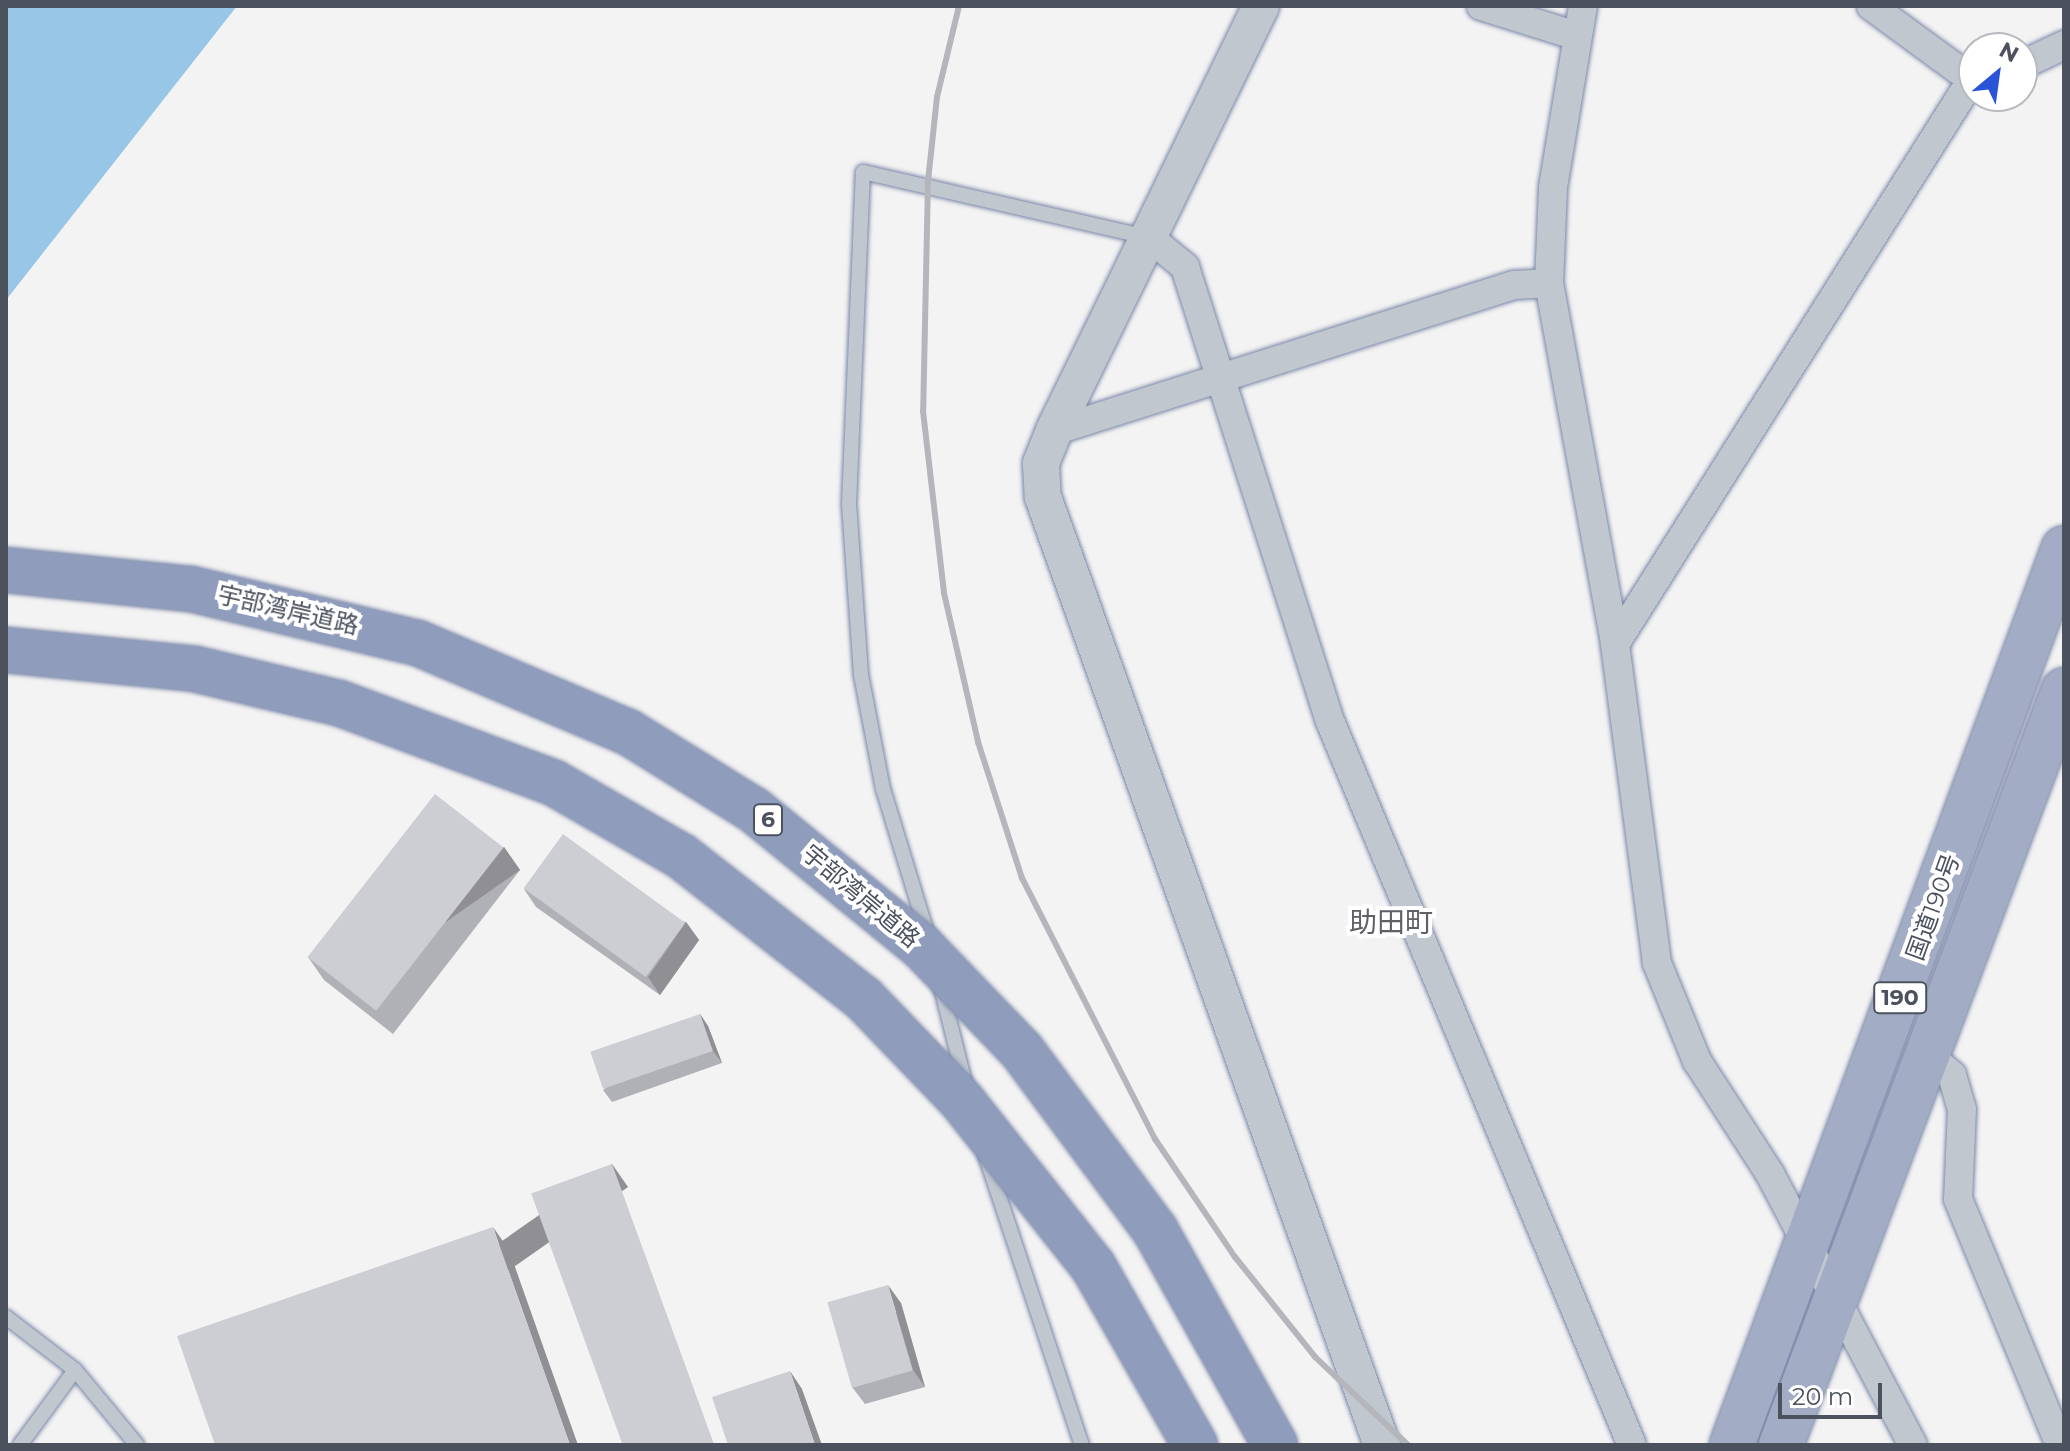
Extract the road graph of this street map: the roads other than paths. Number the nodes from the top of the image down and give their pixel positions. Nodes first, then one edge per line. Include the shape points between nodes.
1 (1261, 6) edge
2 (1481, 6) edge
3 (1583, 6) edge
4 (1871, 6) edge
5 (1577, 36) junction
6 (2064, 45) edge
7 (2041, 66) edge
8 (1958, 67) edge
9 (1958, 97) edge
10 (1149, 237) junction
11 (1549, 283) junction
12 (1220, 376) junction
13 (1054, 431) junction
14 (2064, 548) edge
15 (6, 570) edge
16 (1615, 644) junction
17 (6, 650) edge
18 (2013, 686) junction
19 (2062, 701) edge
20 (1927, 1054) junction
21 (1810, 1247) junction
22 (1835, 1300) junction
23 (6, 1317) edge
24 (75, 1370) junction
25 (20, 1445) edge
26 (137, 1445) edge
27 (1082, 1445) edge
28 (1195, 1445) edge
29 (1275, 1445) edge
30 (1382, 1445) edge
31 (1632, 1445) edge
32 (1732, 1445) edge
33 (1781, 1445) edge
34 (1913, 1445) edge
35 (2060, 1445) edge

1 - 10 street
2 - 5 street
3 - 5 street
4 - 8 street
5 - 11 street via 1553,188
6 - 7 street
9 - 16 street
10 - 12 street via 1185,267
10 - 13 street
10 - 27 lane via 863,172 849,504 861,675 883,789 975,1123
11 - 12 street via 1514,285
11 - 16 street
12 - 13 street
12 - 31 street via 1330,721
13 - 30 street via 1041,464 1043,497 1060,552
14 - 18 highway, 国道190号 / 190
15 - 29 highway, 宇部湾岸道路 / 6, bridge via 191,589 418,643 628,732 754,810 923,948 1031,1062 1155,1230
16 - 21 street via 1657,963 1697,1061
17 - 28 highway, bridge via 195,669 339,703 554,783 681,856 864,999 962,1101 1093,1266
18 - 19 street
18 - 21 highway, 国道190号 / 190
19 - 20 highway, 国道190号 / 190
20 - 22 highway, 国道190号 / 190
20 - 35 street via 1952,1075 1962,1109 1958,1199
21 - 22 street
21 - 32 highway, 国道190号 / 190
22 - 33 highway, 国道190号 / 190
22 - 34 street
23 - 24 lane
24 - 25 lane
24 - 26 lane

